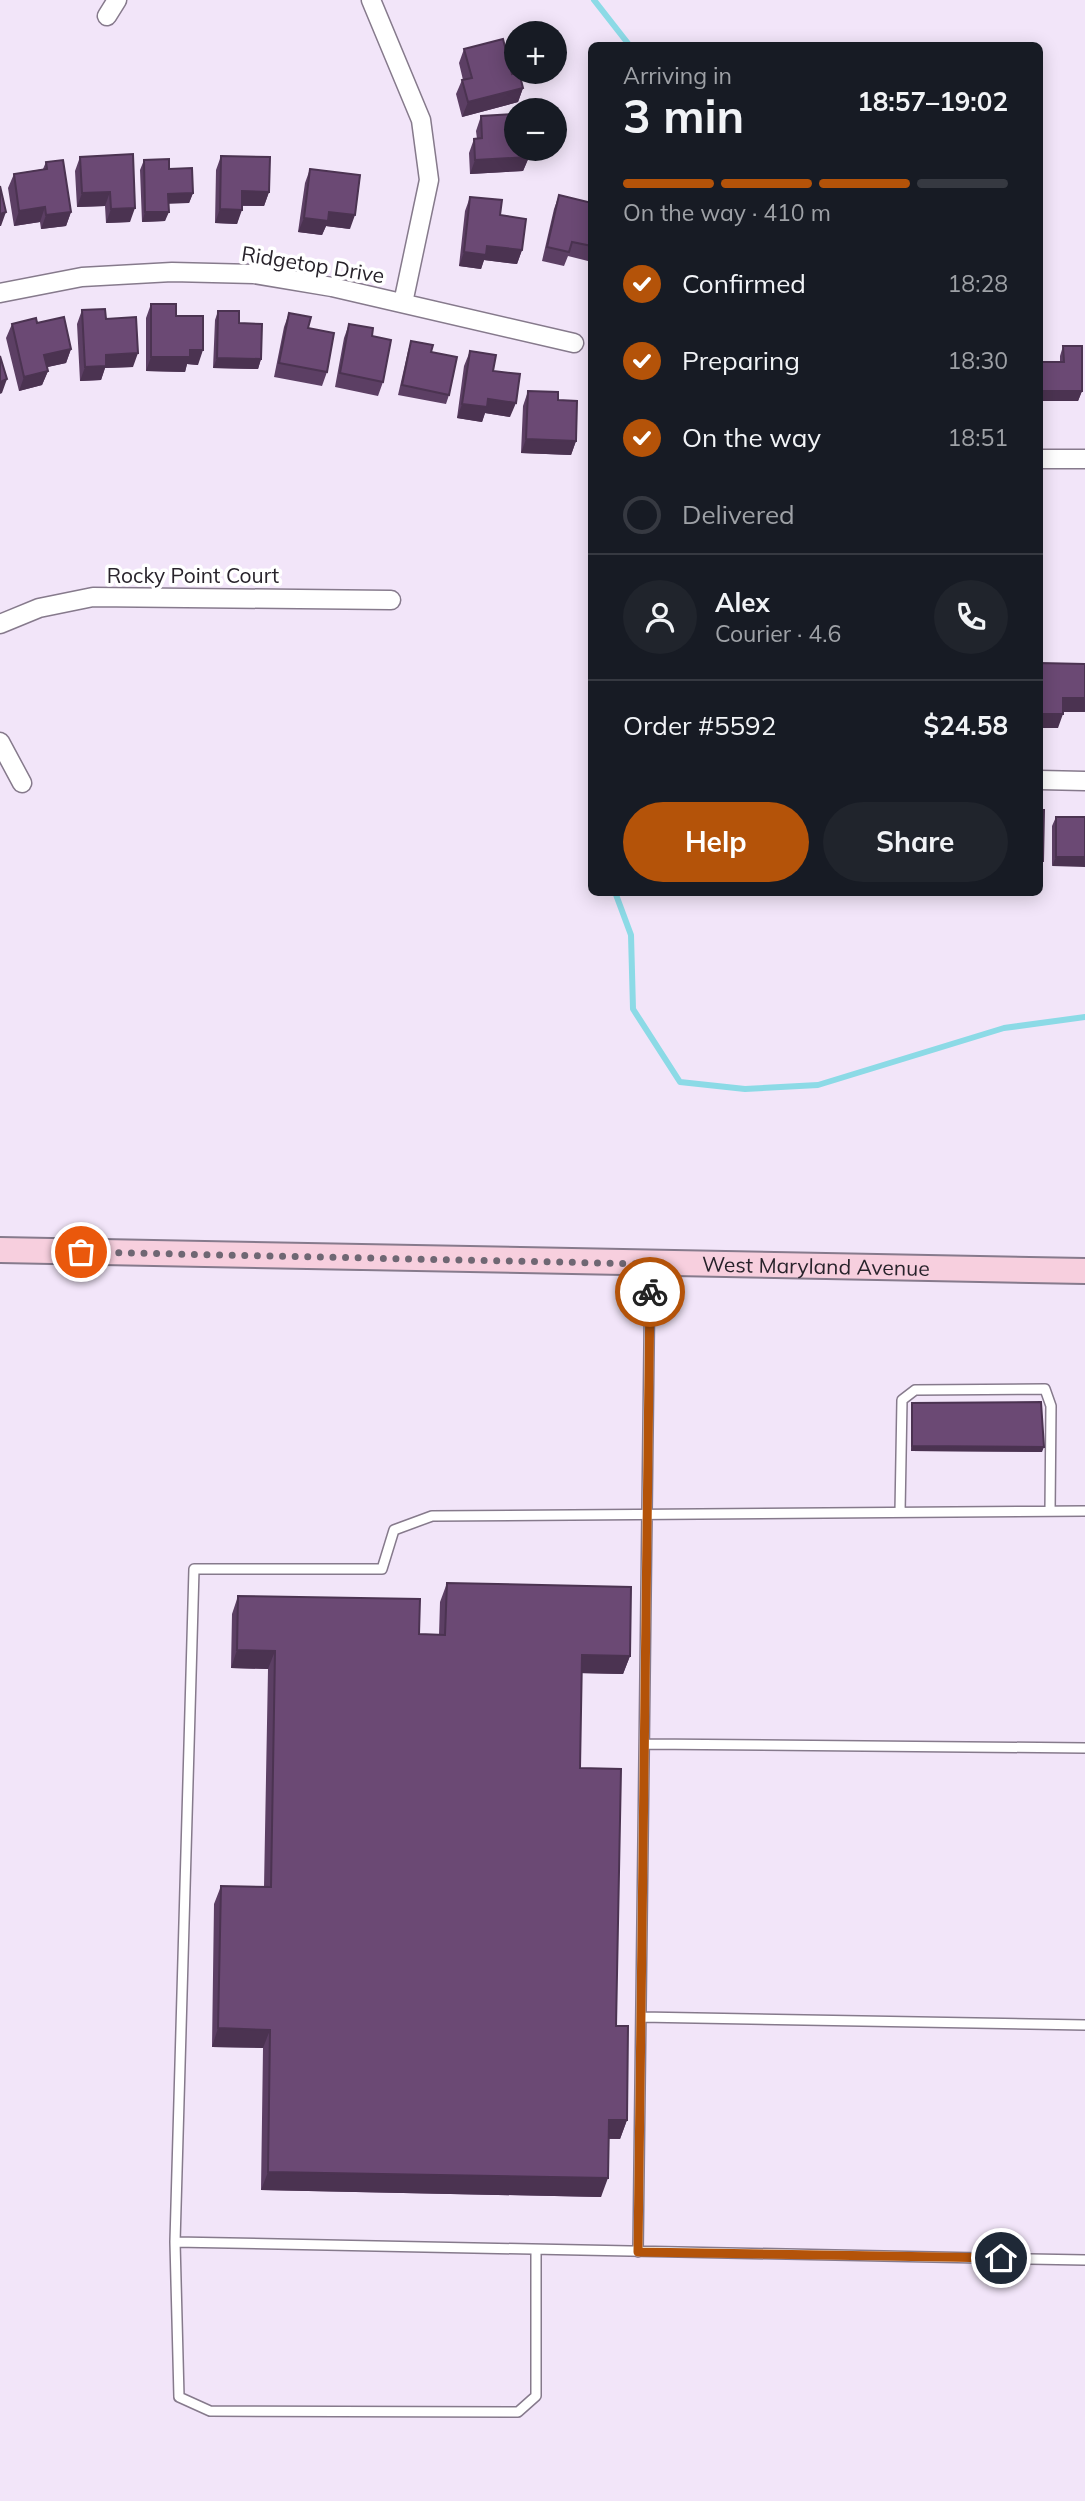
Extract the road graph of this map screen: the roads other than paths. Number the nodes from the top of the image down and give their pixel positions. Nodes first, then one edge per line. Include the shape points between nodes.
1 (117, 0) edge
2 (370, 0) edge
3 (107, 16) dead end
4 (0, 293) edge
5 (403, 303) junction
6 (574, 343) dead end
7 (1043, 459) edge
8 (1085, 459) edge
9 (391, 600) dead end
10 (0, 624) edge
11 (0, 742) edge
12 (1043, 780) edge
13 (1085, 780) edge
14 (22, 783) dead end
15 (0, 1250) edge
16 (650, 1264) junction
17 (1085, 1271) edge
18 (1050, 1511) junction
19 (1085, 1511) edge
20 (900, 1512) junction
21 (648, 1514) junction
22 (645, 1744) junction
23 (1085, 1748) edge
24 (641, 2017) junction
25 (1085, 2025) edge
26 (175, 2242) junction
27 (536, 2251) junction
28 (638, 2252) junction
29 (1085, 2260) edge

1 - 3 street
2 - 5 street via 421,120 429,180
4 - 5 street, Ridgetop Drive via 82,277 254,274
5 - 6 street, Ridgetop Drive
7 - 8 street
9 - 10 street, Rocky Point Court via 93,597 39,608
11 - 14 street
12 - 13 street
15 - 16 street, West Maryland Avenue
16 - 17 street, West Maryland Avenue
16 - 21 lane
18 - 19 lane
18 - 20 lane
18 - 20 lane via 1051,1406 1045,1389 915,1390 902,1400
20 - 21 lane
21 - 22 lane
21 - 26 lane via 432,1516 394,1530 382,1569 194,1569
22 - 23 lane
22 - 24 lane
24 - 25 lane
24 - 28 lane
26 - 27 lane
26 - 27 lane via 178,2397 210,2411 518,2412 536,2396
27 - 28 lane
28 - 29 lane

